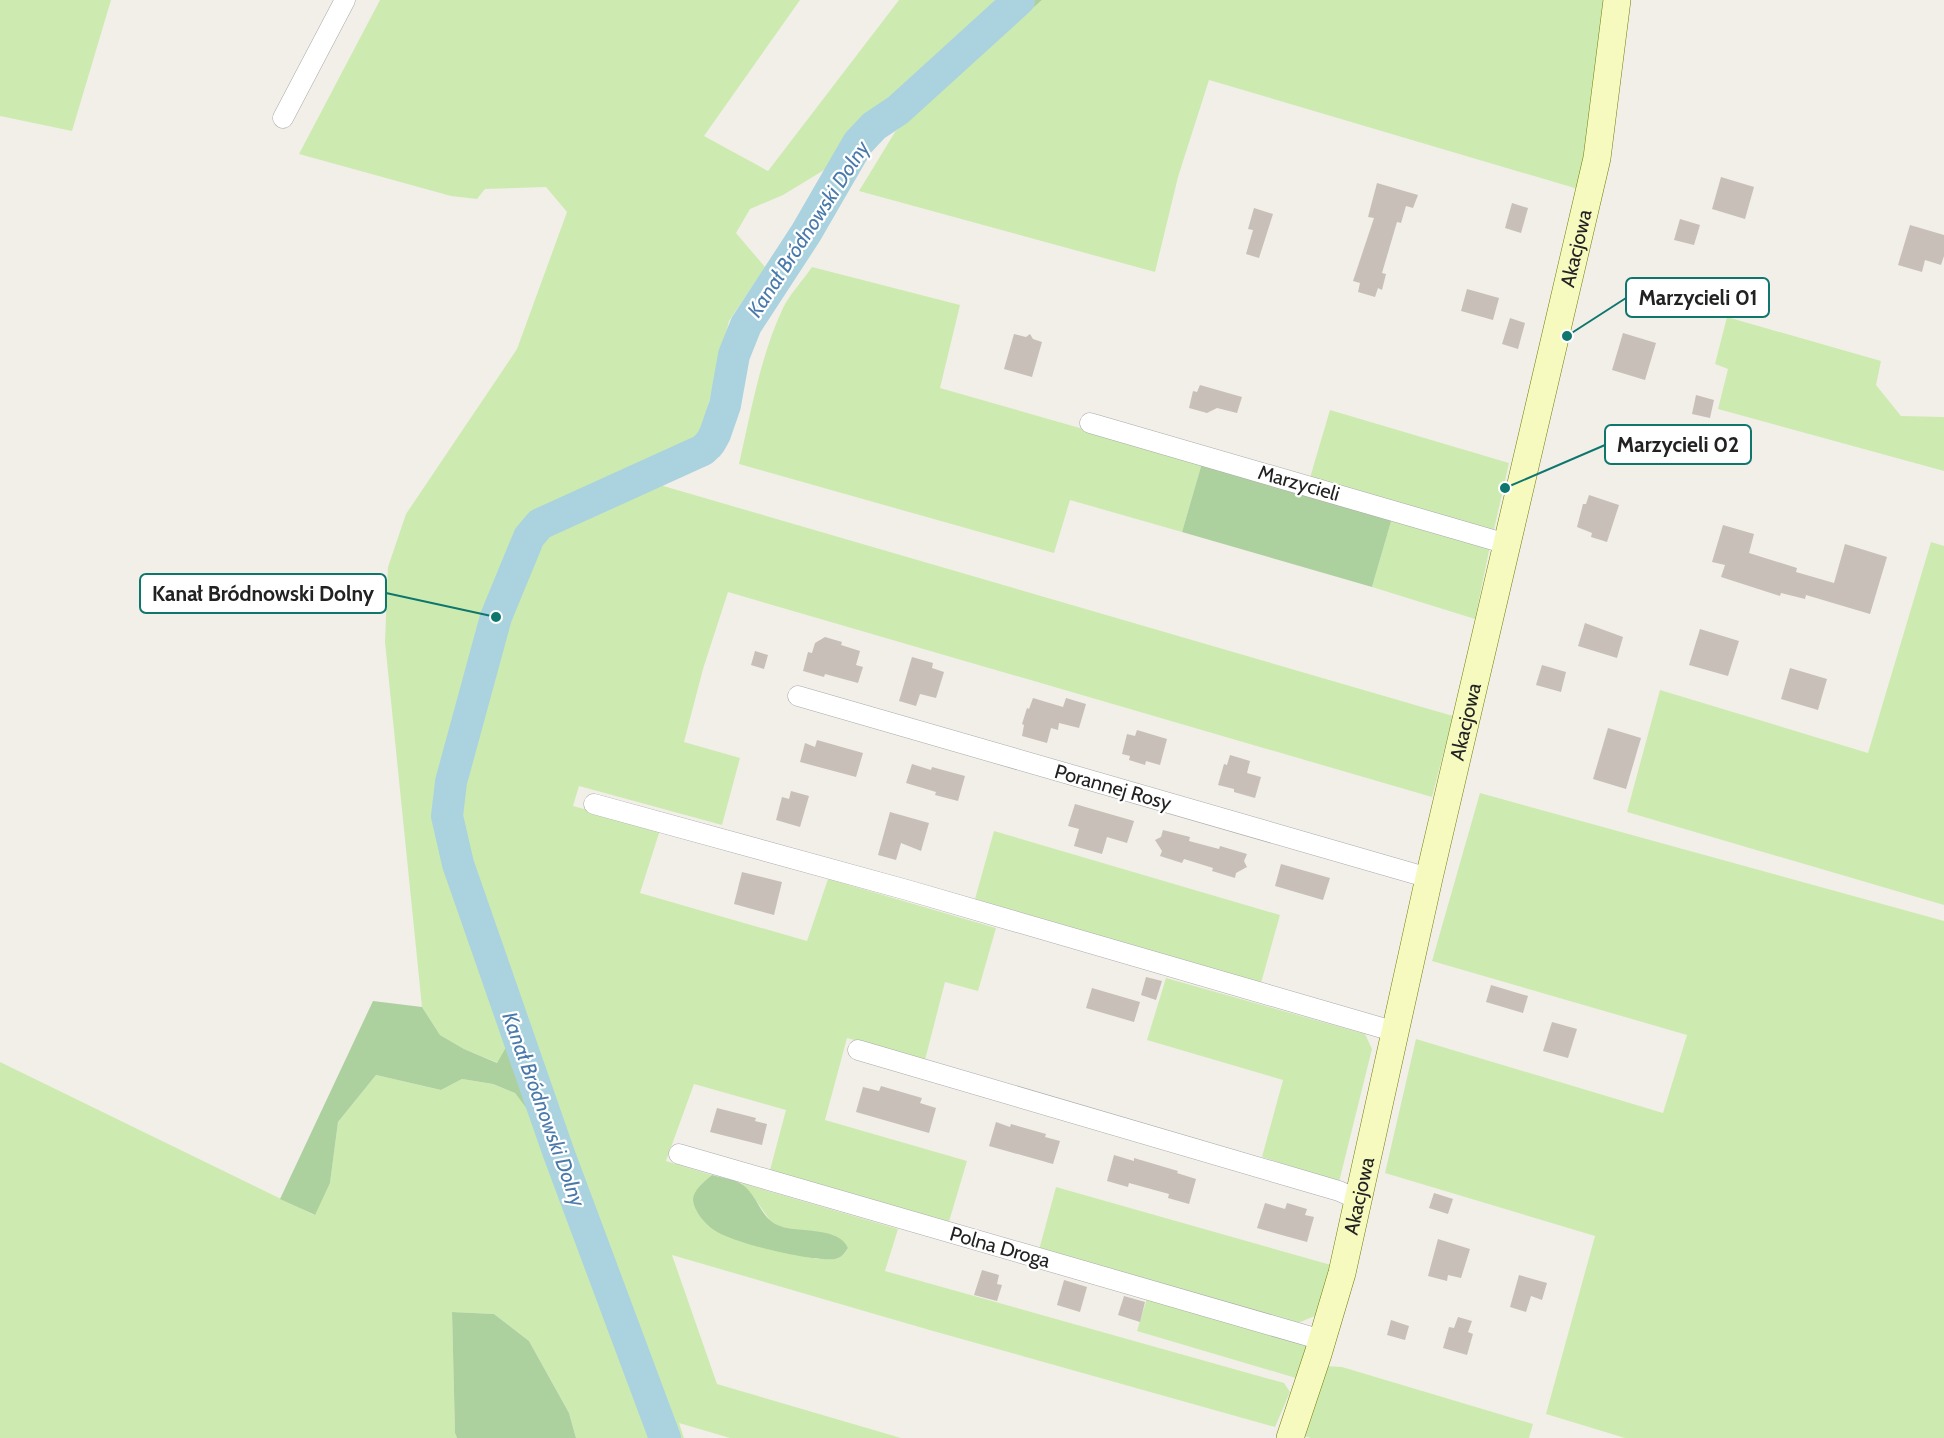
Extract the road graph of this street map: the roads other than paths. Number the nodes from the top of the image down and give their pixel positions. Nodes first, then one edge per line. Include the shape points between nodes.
1 (345, 0) edge
2 (1617, 0) edge
3 (283, 118) dead end
4 (1090, 423) dead end
5 (1507, 544) junction
6 (798, 696) dead end
7 (594, 804) dead end
8 (1429, 878) junction
9 (1396, 1032) junction
10 (858, 1050) dead end
11 (679, 1154) dead end
12 (1359, 1200) junction
13 (1322, 1340) junction
14 (1290, 1438) edge

1 - 3 street
2 - 5 street, Akacjowa via 1597,159
4 - 5 street, Marzycieli
5 - 8 street, Akacjowa
6 - 8 street, Porannej Rosy
7 - 9 street
8 - 9 street, Akacjowa
9 - 12 street, Akacjowa
10 - 12 street via 1340,1191
11 - 13 street, Polna Droga
12 - 13 street, Akacjowa
13 - 14 street, Akacjowa

